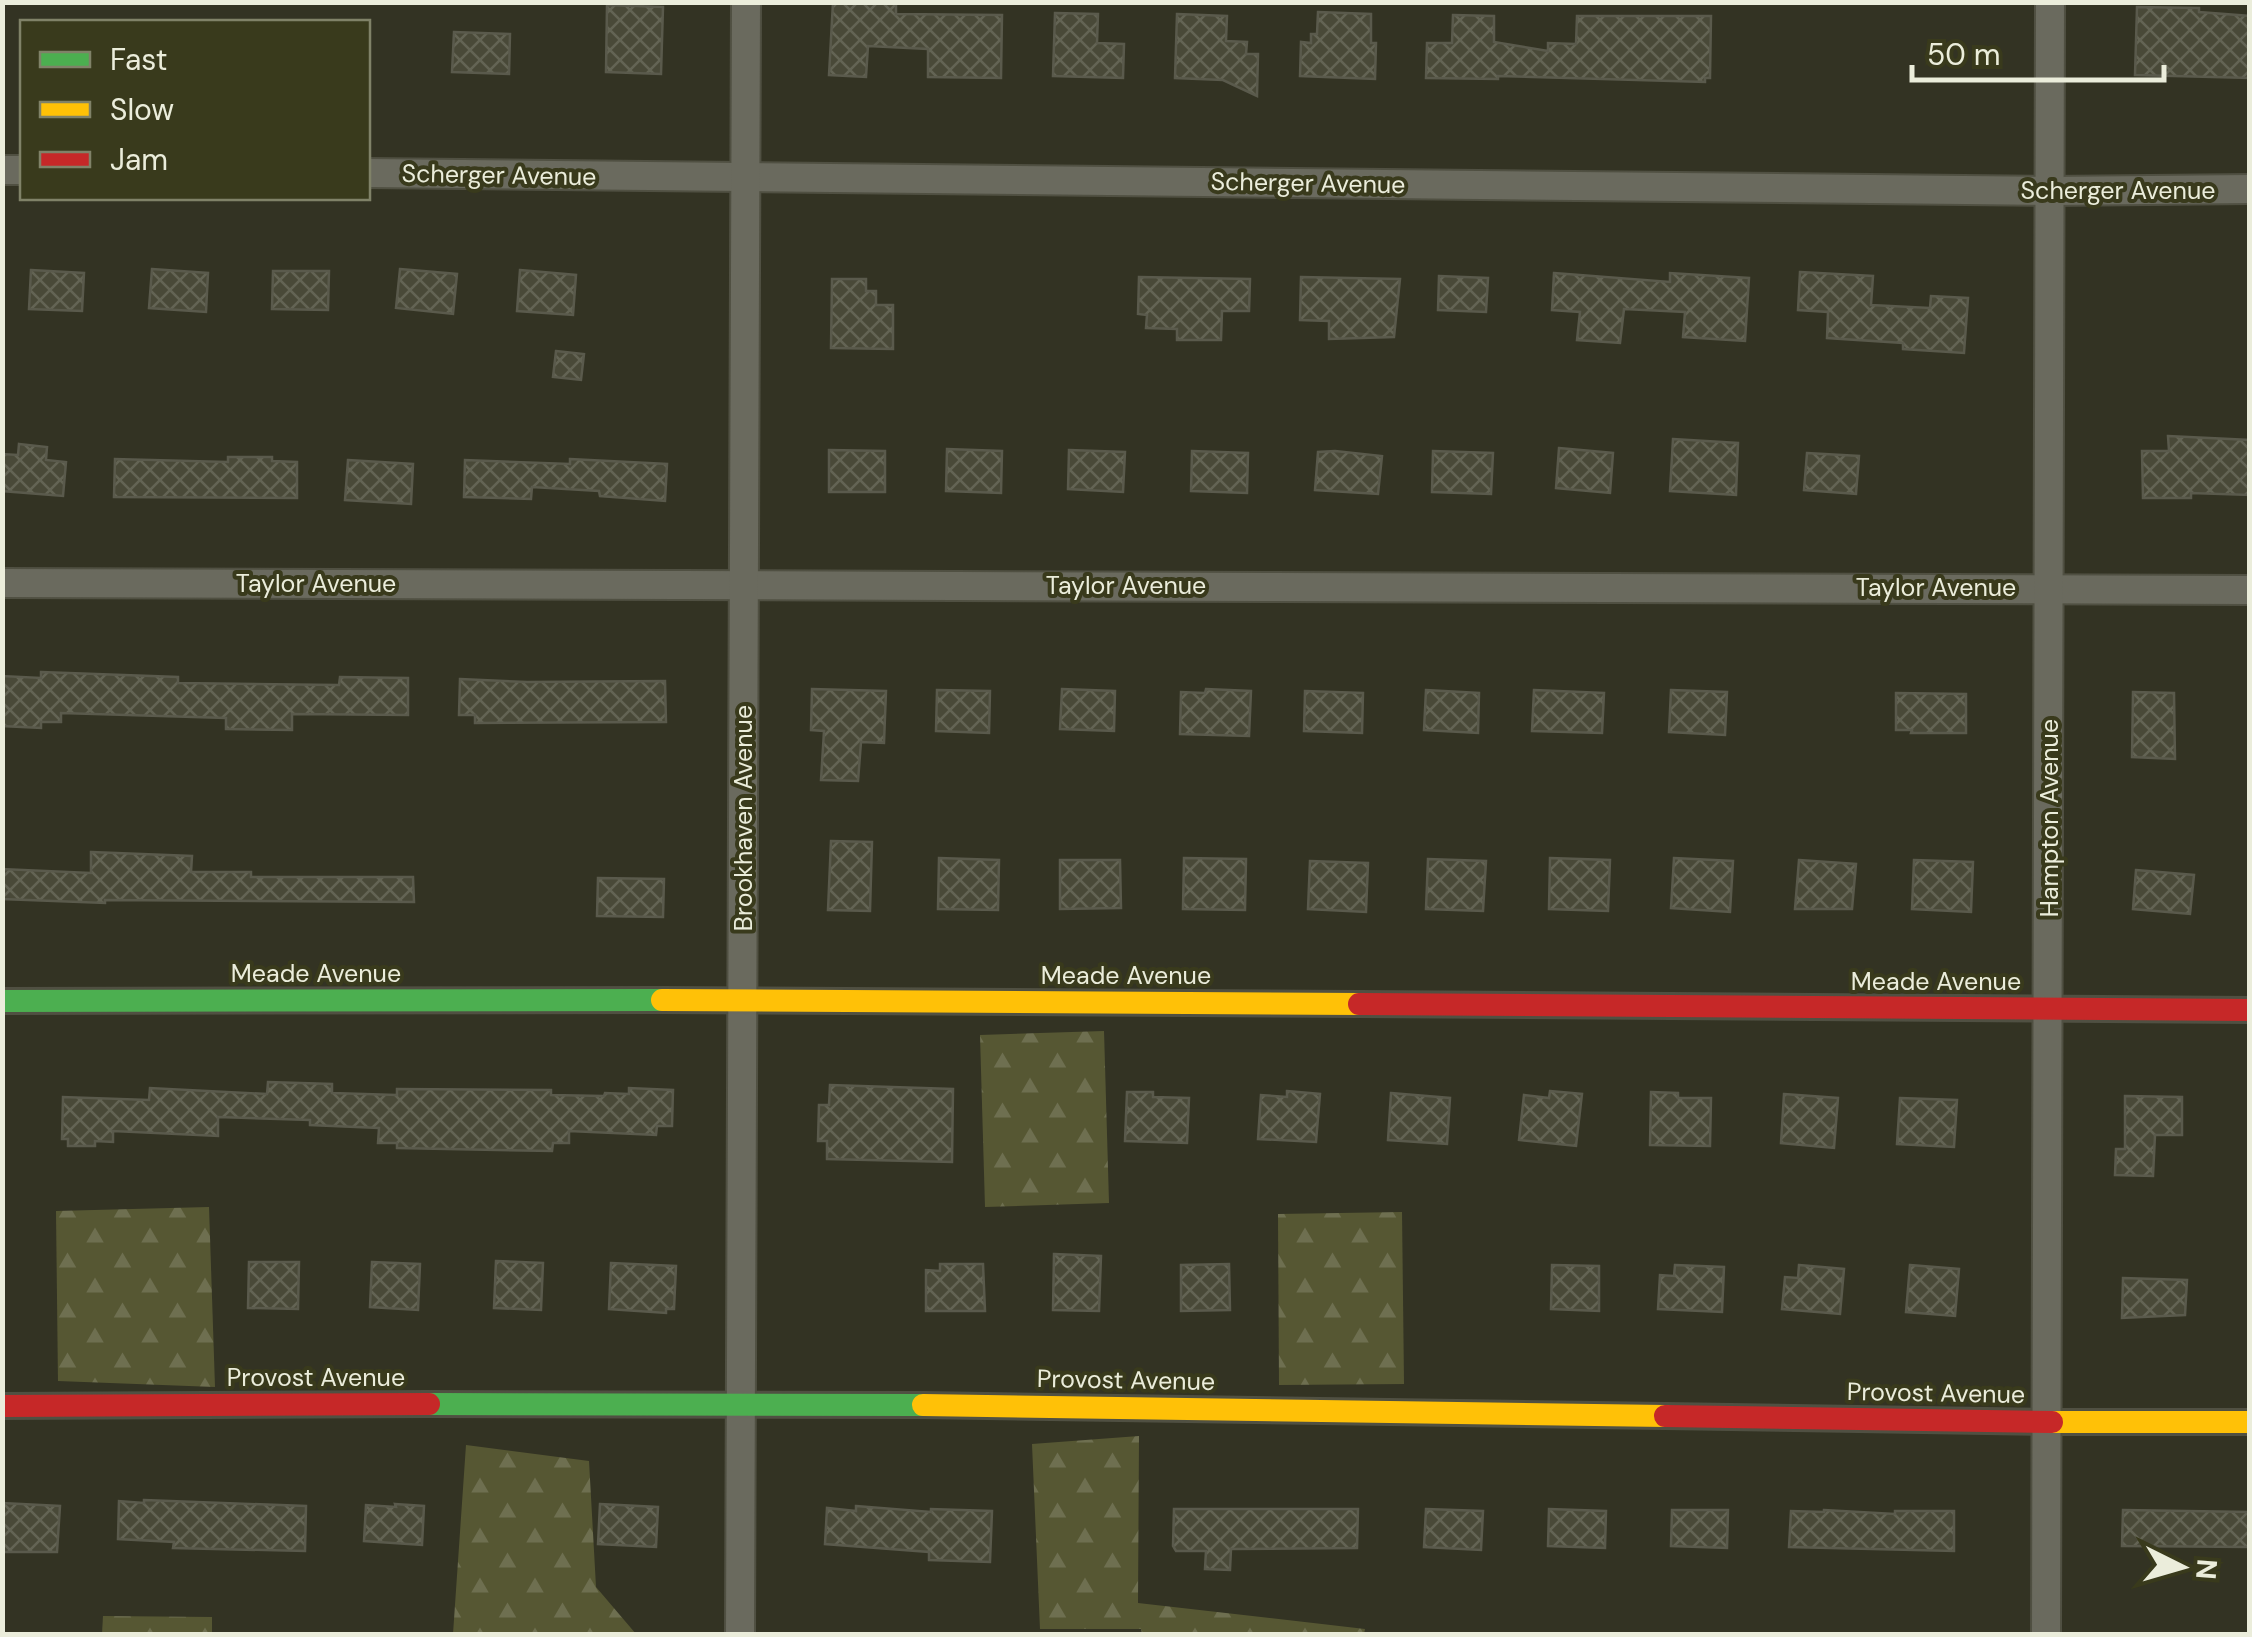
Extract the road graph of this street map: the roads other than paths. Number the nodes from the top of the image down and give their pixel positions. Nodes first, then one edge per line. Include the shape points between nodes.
1 (746, 2) edge
2 (2050, 2) edge
3 (370, 174) edge
4 (745, 177) junction
5 (2250, 189) edge
6 (2049, 190) junction
7 (2, 583) edge
8 (744, 583) junction
9 (2051, 588) junction
10 (2250, 590) edge
11 (742, 1000) junction
12 (2, 1001) edge
13 (2048, 1010) junction
14 (2250, 1010) edge
15 (740, 1402) junction
16 (2, 1406) edge
17 (2046, 1422) junction
18 (2250, 1422) edge
19 (740, 1634) edge
20 (2046, 1634) edge

1 - 4 street, Brookhaven Avenue
2 - 6 street, Hampton Avenue
3 - 4 street, Scherger Avenue
4 - 6 street, Scherger Avenue
4 - 8 street, Brookhaven Avenue
5 - 6 street, Scherger Avenue
6 - 9 street, Hampton Avenue
7 - 8 street, Taylor Avenue
8 - 9 street, Taylor Avenue
8 - 11 street, Brookhaven Avenue
9 - 10 street, Taylor Avenue
9 - 13 street, Hampton Avenue
11 - 12 street, Meade Avenue
11 - 13 street, Meade Avenue
11 - 15 street, Brookhaven Avenue
13 - 14 street, Meade Avenue
13 - 17 street, Hampton Avenue
15 - 16 street, Provost Avenue
15 - 17 street, Provost Avenue
15 - 19 street, Brookhaven Avenue
17 - 18 street, Provost Avenue
17 - 20 street, Hampton Avenue

